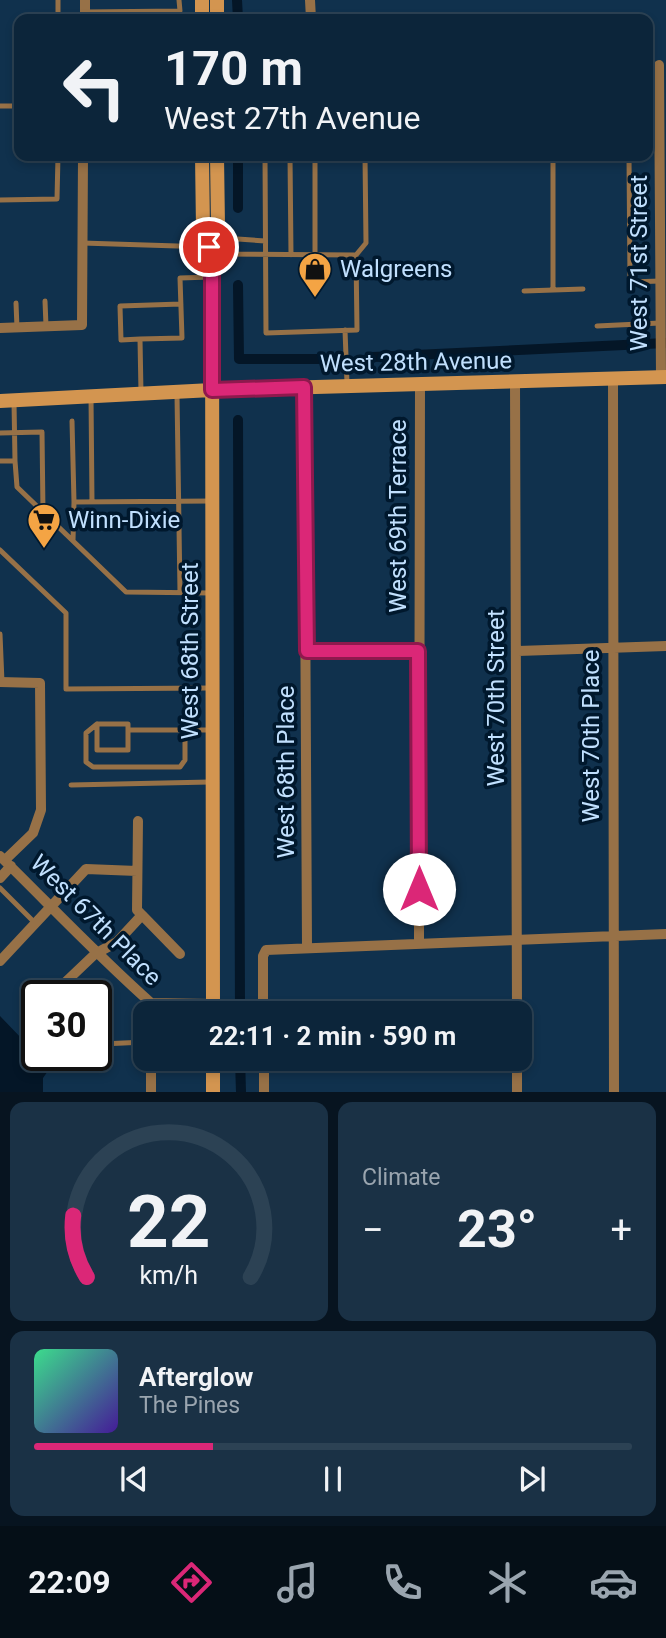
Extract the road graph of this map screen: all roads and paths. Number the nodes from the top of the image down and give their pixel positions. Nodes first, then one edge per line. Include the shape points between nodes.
1 (179, 0) edge
2 (85, 10) edge
3 (658, 65) edge
4 (653, 125) edge
5 (660, 126) junction
6 (58, 161) edge
7 (83, 161) edge
8 (202, 161) edge
9 (217, 161) edge
10 (265, 161) edge
11 (290, 161) edge
12 (315, 161) edge
13 (365, 161) edge
14 (553, 161) edge
15 (629, 161) edge
16 (0, 200) edge
17 (265, 241) junction
18 (81, 243) junction
19 (209, 247) junction
20 (265, 255) junction
21 (291, 255) junction
22 (315, 255) junction
23 (356, 255) junction
24 (212, 277) junction
25 (660, 281) junction
26 (583, 289) dead end
27 (553, 290) junction
28 (524, 291) dead end
29 (45, 301) dead end
30 (16, 303) dead end
31 (181, 304) junction
32 (663, 323) edge
33 (46, 326) junction
34 (597, 326) dead end
35 (17, 327) junction
36 (0, 328) edge
37 (345, 330) junction
38 (140, 340) junction
39 (664, 377) edge
40 (613, 380) junction
41 (515, 382) junction
42 (420, 385) junction
43 (304, 387) junction
44 (347, 387) junction
45 (212, 390) junction
46 (177, 391) junction
47 (141, 393) junction
48 (91, 396) junction
49 (7, 400) edge
50 (72, 421) dead end
51 (0, 433) edge
52 (15, 433) junction
53 (0, 461) edge
54 (15, 461) junction
55 (212, 501) junction
56 (74, 502) junction
57 (92, 502) junction
58 (178, 502) junction
59 (43, 512) junction
60 (73, 541) junction
61 (0, 550) edge
62 (180, 592) junction
63 (212, 593) junction
64 (0, 634) edge
65 (666, 646) edge
66 (612, 649) junction
67 (307, 651) junction
68 (418, 651) junction
69 (517, 651) junction
70 (1, 682) edge
71 (213, 688) junction
72 (97, 724) junction
73 (128, 730) junction
74 (185, 730) junction
75 (213, 730) junction
76 (214, 782) junction
77 (71, 785) dead end
78 (138, 821) dead end
79 (5, 861) edge
80 (137, 871) junction
81 (0, 878) edge
82 (0, 888) edge
83 (51, 904) junction
84 (142, 915) junction
85 (34, 923) junction
86 (666, 934) edge
87 (614, 937) junction
88 (518, 939) junction
89 (419, 942) junction
90 (307, 947) junction
91 (96, 954) junction
92 (180, 954) dead end
93 (0, 961) edge
94 (68, 980) edge
95 (144, 1001) edge
96 (213, 1001) edge
97 (263, 1001) edge
98 (517, 1001) edge
99 (133, 1043) edge
100 (112, 1044) edge
101 (151, 1071) edge
102 (213, 1071) edge
103 (264, 1071) edge
104 (517, 1071) edge
105 (151, 1092) edge
106 (213, 1092) edge
107 (264, 1092) edge
108 (517, 1092) edge
109 (614, 1092) edge

1 - 2 lane via 180,11
3 - 5 street, West 71st Street
4 - 5 lane
5 - 25 street, West 71st Street
6 - 16 lane via 57,199
7 - 18 street
8 - 19 main road, West 68th Street via 203,229
9 - 19 main road, West 68th Street via 218,226
10 - 17 lane
11 - 21 lane
12 - 22 lane
13 - 23 lane via 366,243
14 - 27 lane
15 - 25 lane via 630,282
17 - 19 lane via 223,238
17 - 20 lane
18 - 19 lane
18 - 33 street via 82,325
19 - 20 lane via 224,254
19 - 24 main road, West 68th Street
20 - 21 lane
20 - 37 lane via 266,332
21 - 22 lane
22 - 23 lane
23 - 37 lane via 357,330
24 - 31 lane via 180,278
24 - 45 main road, West 68th Street
25 - 32 street, West 71st Street
26 - 27 lane
27 - 28 lane
29 - 33 lane
30 - 35 lane
31 - 38 lane via 182,338
31 - 38 lane via 120,306 121,340
32 - 34 lane
32 - 39 street, West 71st Street
33 - 35 street
35 - 36 street
37 - 44 lane
38 - 47 lane
39 - 40 main road, West 28th Avenue
40 - 41 main road, West 28th Avenue
40 - 66 street, West 70th Place
41 - 42 main road, West 28th Avenue
41 - 69 street, West 70th Street
42 - 44 main road, West 28th Avenue
42 - 68 street, West 69th Terrace
43 - 44 main road, West 28th Avenue
43 - 45 main road, West 28th Avenue
43 - 67 street, West 68th Place
45 - 46 main road, West 28th Avenue
45 - 55 main road, West 68th Street
46 - 47 main road, West 28th Avenue
46 - 58 lane
47 - 48 main road, West 28th Avenue
48 - 49 main road, West 28th Avenue
48 - 57 lane
49 - 52 lane
50 - 56 lane
51 - 52 lane
52 - 54 lane
52 - 59 lane via 42,432
53 - 54 lane
54 - 59 lane via 17,487
55 - 58 lane
55 - 63 main road, West 68th Street
56 - 57 lane
56 - 60 lane
57 - 58 lane
58 - 62 lane
59 - 60 lane
60 - 62 lane via 126,592
61 - 71 lane via 66,613 66,689
62 - 63 lane
63 - 71 main road, West 68th Street
64 - 70 lane
65 - 66 street
66 - 69 street
66 - 87 street, West 70th Place
67 - 68 street
67 - 90 street, West 68th Place
68 - 89 street, West 69th Terrace
69 - 88 street, West 70th Street
70 - 79 street via 40,683 41,810 33,833
71 - 75 main road, West 68th Street
72 - 73 lane via 128,724
72 - 73 lane via 97,750 128,750
72 - 74 lane via 86,733 86,762 93,767 180,766 185,760
73 - 74 lane
74 - 75 lane
75 - 76 main road, West 68th Street
76 - 77 lane
76 - 96 main road, West 68th Street
78 - 80 street
79 - 81 street
79 - 83 street, West 67th Place
80 - 83 street via 86,869
80 - 84 street via 137,910
82 - 85 lane
83 - 85 street
83 - 91 street, West 67th Place
84 - 91 street via 117,942
84 - 92 street
85 - 93 street
86 - 87 street
87 - 88 street
87 - 109 street, West 70th Place
88 - 89 street
88 - 98 street, West 70th Street
89 - 90 street
90 - 97 street via 266,950 262,956
91 - 94 street
91 - 95 street, West 67th Place
99 - 100 lane
101 - 105 street
102 - 106 main road
103 - 107 street
104 - 108 street

